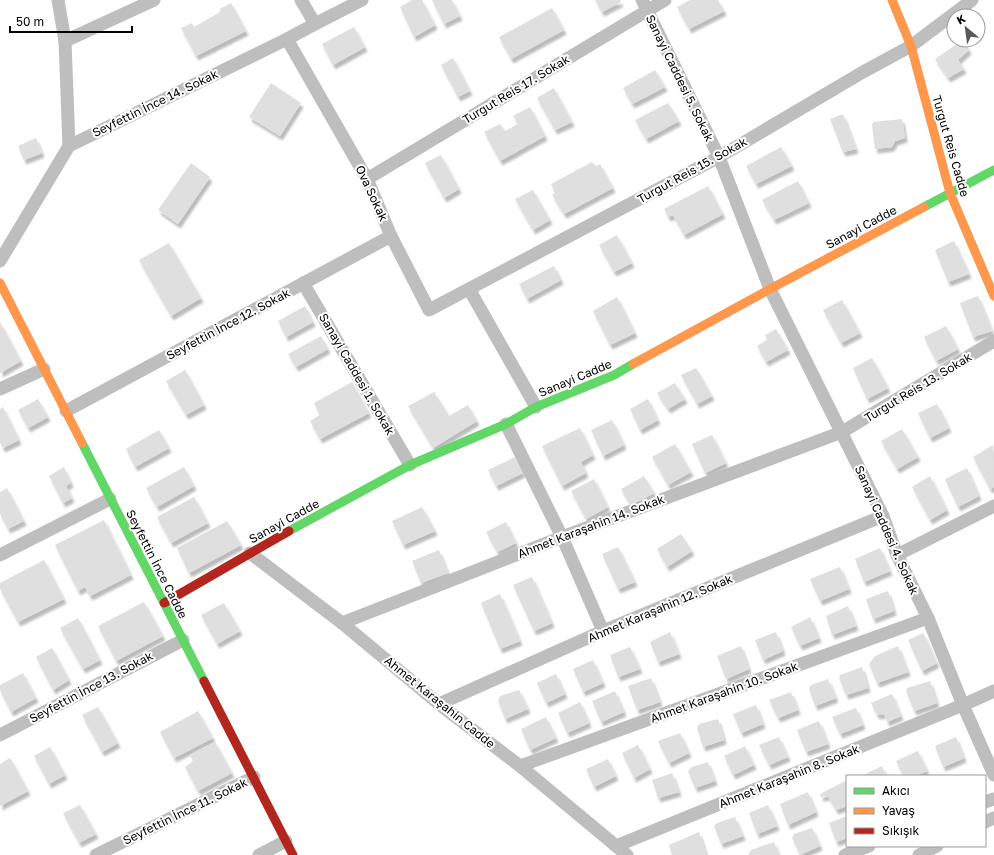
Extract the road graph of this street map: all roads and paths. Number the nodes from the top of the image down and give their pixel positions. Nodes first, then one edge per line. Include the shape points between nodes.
1 (58, 0) edge
2 (154, 0) edge
3 (301, 0) edge
4 (362, 0) edge
5 (665, 0) edge
6 (892, 0) edge
7 (972, 0) edge
8 (644, 5) edge
9 (315, 24) junction
10 (287, 39) junction
11 (65, 41) junction
12 (911, 46) junction
13 (69, 146) junction
14 (719, 157) junction
15 (994, 170) edge
16 (367, 179) junction
17 (950, 193) junction
18 (391, 236) junction
19 (0, 261) edge
20 (0, 283) edge
21 (303, 283) junction
22 (469, 289) junction
23 (770, 289) junction
24 (994, 296) edge
25 (994, 342) edge
26 (44, 369) junction
27 (0, 389) edge
28 (536, 407) junction
29 (66, 411) junction
30 (506, 424) junction
31 (842, 432) junction
32 (410, 465) junction
33 (110, 499) junction
34 (994, 506) edge
35 (883, 516) junction
36 (562, 537) junction
37 (250, 553) junction
38 (0, 555) edge
39 (897, 555) junction
40 (164, 603) junction
41 (928, 618) junction
42 (342, 623) junction
43 (603, 631) junction
44 (183, 640) junction
45 (994, 691) edge
46 (439, 704) junction
47 (963, 705) junction
48 (0, 735) edge
49 (520, 766) junction
50 (994, 775) edge
51 (254, 777) junction
52 (286, 841) junction
53 (616, 846) junction
54 (866, 847) edge
55 (935, 847) edge
56 (96, 855) edge
57 (259, 855) edge
58 (293, 855) edge
59 (627, 855) edge
60 (845, 855) edge
61 (919, 855) edge

1 - 11 street
2 - 11 street
3 - 9 street
4 - 9 street, Seyfettin İnce 14. Sokak
5 - 8 street, Turgut Reis 17. Sokak
6 - 12 street, Turgut Reis Cadde
7 - 12 street, Turgut Reis 15. Sokak
8 - 14 street, Sanayi Caddesi 5. Sokak
8 - 16 street, Turgut Reis 17. Sokak
9 - 10 street, Seyfettin İnce 14. Sokak
10 - 13 street, Seyfettin İnce 14. Sokak
10 - 16 street, Ova Sokak
11 - 13 street
12 - 14 street, Turgut Reis 15. Sokak
12 - 17 street, Turgut Reis Cadde
13 - 19 street
14 - 22 street, Turgut Reis 15. Sokak
14 - 23 street, Sanayi Caddesi 5. Sokak
15 - 17 street, Sanayi Cadde
16 - 18 street, Ova Sokak
17 - 23 street, Sanayi Cadde
17 - 24 street, Turgut Reis Cadde
18 - 21 street, Seyfettin İnce 12. Sokak
18 - 22 street, Ova Sokak via 429,310
20 - 26 street, Seyfettin İnce Cadde
21 - 29 street, Seyfettin İnce 12. Sokak
21 - 32 street, Sanayi Caddesi 1. Sokak
22 - 28 street
23 - 28 street, Sanayi Cadde via 614,375
23 - 31 street, Sanayi Caddesi 4. Sokak
25 - 31 street, Turgut Reis 13. Sokak
26 - 27 street
26 - 29 street, Seyfettin İnce Cadde
28 - 30 street, Sanayi Cadde
29 - 33 street, Seyfettin İnce Cadde
30 - 32 street, Sanayi Cadde
30 - 36 street
31 - 35 street, Sanayi Caddesi 4. Sokak
31 - 36 street, Ahmet Karaşahin 14. Sokak
32 - 37 street, Sanayi Cadde
33 - 38 street
33 - 40 street, Seyfettin İnce Cadde
34 - 39 street
35 - 39 street, Sanayi Caddesi 4. Sokak
35 - 43 street, Ahmet Karaşahin 12. Sokak
36 - 42 street, Ahmet Karaşahin 14. Sokak
36 - 43 street
37 - 40 street, Sanayi Cadde
37 - 42 street, Ahmet Karaşahin Cadde
39 - 41 street, Sanayi Caddesi 4. Sokak
40 - 44 street, Seyfettin İnce Cadde
41 - 47 street, Sanayi Caddesi 4. Sokak
41 - 49 street, Ahmet Karaşahin 10. Sokak
42 - 46 street, Ahmet Karaşahin Cadde
43 - 46 street, Ahmet Karaşahin 12. Sokak
44 - 48 street, Seyfettin İnce 13. Sokak
44 - 51 street, Seyfettin İnce Cadde
45 - 47 street, Ahmet Karaşahin 8. Sokak
46 - 49 street, Ahmet Karaşahin Cadde
47 - 50 street, Sanayi Caddesi 4. Sokak
47 - 53 street, Ahmet Karaşahin 8. Sokak
49 - 53 street, Ahmet Karaşahin Cadde
51 - 52 street, Seyfettin İnce Cadde
51 - 56 street, Seyfettin İnce 11. Sokak
52 - 57 street
52 - 58 street, Seyfettin İnce Cadde
53 - 59 street, Ahmet Karaşahin Cadde
54 - 60 street
55 - 61 street

